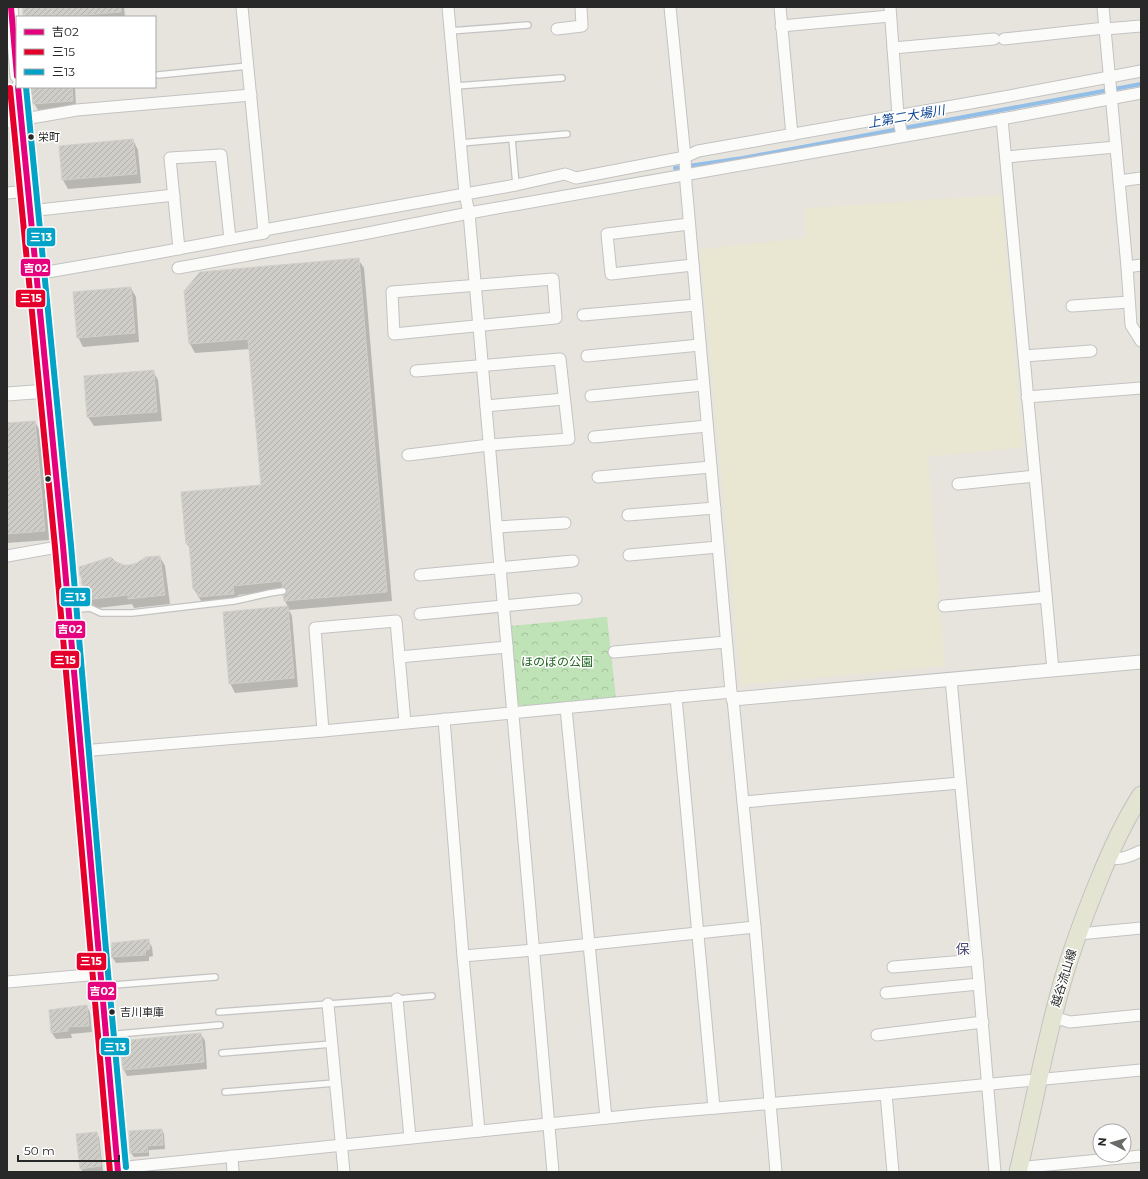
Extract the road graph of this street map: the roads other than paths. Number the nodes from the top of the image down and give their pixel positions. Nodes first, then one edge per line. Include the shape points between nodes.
1 (11, 7) edge
2 (242, 7) edge
3 (448, 7) edge
4 (581, 7) edge
5 (670, 7) edge
6 (780, 7) edge
7 (1103, 7) edge
8 (891, 9) edge
9 (528, 25) dead end
10 (781, 26) junction
11 (1141, 26) edge
12 (557, 29) dead end
13 (1105, 29) junction
14 (450, 31) junction
15 (893, 48) junction
16 (16, 64) edge
17 (248, 66) junction
18 (1141, 71) edge
19 (158, 75) dead end
20 (1109, 76) junction
21 (562, 78) dead end
22 (456, 86) junction
23 (18, 88) edge
24 (1141, 93) edge
25 (251, 95) junction
26 (1111, 98) junction
27 (898, 115) junction
28 (1002, 119) junction
29 (21, 120) junction
30 (7, 122) edge
31 (568, 134) dead end
32 (792, 134) junction
33 (902, 136) junction
34 (512, 139) junction
35 (461, 142) junction
36 (1116, 146) junction
37 (1006, 157) junction
38 (685, 160) junction
39 (685, 175) junction
40 (1141, 178) edge
41 (1119, 181) junction
42 (516, 185) junction
43 (28, 191) junction
44 (7, 193) edge
45 (174, 195) junction
46 (467, 204) junction
47 (30, 211) junction
48 (689, 224) junction
49 (264, 230) junction
50 (230, 239) junction
51 (179, 249) junction
52 (693, 265) junction
53 (1141, 265) edge
54 (1127, 266) junction
55 (178, 268) dead end
56 (36, 274) junction
57 (475, 286) junction
58 (1129, 302) junction
59 (696, 305) junction
60 (1072, 306) dead end
61 (583, 315) dead end
62 (478, 327) junction
63 (1141, 340) edge
64 (700, 345) junction
65 (1092, 351) dead end
66 (587, 356) dead end
67 (1024, 356) junction
68 (482, 366) junction
69 (416, 371) dead end
70 (703, 385) junction
71 (1141, 388) edge
72 (47, 390) junction
73 (7, 394) edge
74 (591, 396) dead end
75 (1027, 397) junction
76 (564, 399) junction
77 (486, 406) junction
78 (707, 426) junction
79 (594, 437) dead end
80 (489, 445) junction
81 (408, 455) dead end
82 (711, 467) junction
83 (1035, 476) junction
84 (598, 477) dead end
85 (958, 484) dead end
86 (715, 508) junction
87 (628, 515) dead end
88 (565, 523) dead end
89 (497, 527) junction
90 (63, 546) junction
91 (718, 547) junction
92 (629, 555) dead end
93 (7, 556) edge
94 (573, 562) dead end
95 (500, 567) junction
96 (420, 575) dead end
97 (282, 591) dead end
98 (1046, 597) junction
99 (576, 599) dead end
100 (504, 606) junction
101 (944, 606) dead end
102 (69, 610) junction
103 (420, 614) dead end
104 (726, 642) junction
105 (507, 647) junction
106 (614, 652) dead end
107 (399, 657) junction
108 (1141, 662) edge
109 (1053, 670) junction
110 (951, 679) junction
111 (732, 695) junction
112 (676, 697) junction
113 (566, 708) junction
114 (513, 712) junction
115 (444, 719) junction
116 (405, 723) junction
117 (323, 731) junction
118 (81, 751) junction
119 (960, 783) junction
120 (1141, 796) edge
121 (743, 802) junction
122 (1141, 851) edge
123 (1108, 857) junction
124 (756, 928) junction
125 (1141, 928) edge
126 (698, 933) junction
127 (1079, 934) junction
128 (589, 944) junction
129 (534, 950) junction
130 (463, 956) junction
131 (978, 960) junction
132 (893, 967) dead end
133 (215, 977) dead end
134 (100, 980) junction
135 (7, 982) edge
136 (979, 984) junction
137 (886, 993) dead end
138 (432, 996) dead end
139 (397, 999) junction
140 (328, 1004) junction
141 (218, 1012) dead end
142 (1141, 1015) edge
143 (1053, 1017) junction
144 (983, 1022) junction
145 (220, 1025) dead end
146 (105, 1035) junction
147 (877, 1035) dead end
148 (332, 1044) junction
149 (222, 1053) dead end
150 (1141, 1070) edge
151 (1038, 1079) junction
152 (336, 1083) junction
153 (988, 1084) junction
154 (225, 1092) dead end
155 (886, 1094) junction
156 (770, 1103) junction
157 (714, 1108) junction
158 (606, 1118) junction
159 (548, 1124) junction
160 (479, 1131) junction
161 (410, 1138) junction
162 (342, 1145) junction
163 (232, 1156) junction
164 (1141, 1156) edge
165 (1019, 1168) edge
166 (118, 1170) edge
167 (234, 1172) edge
168 (344, 1172) edge
169 (553, 1172) edge
170 (776, 1172) edge
171 (893, 1172) edge
172 (995, 1172) edge

1 - 16 street
2 - 17 street
3 - 14 street
4 - 12 street via 582,26
5 - 38 street
6 - 10 street
7 - 13 street
8 - 10 street
8 - 15 street
9 - 14 lane
10 - 32 street
11 - 13 street
13 - 15 street
13 - 20 street
14 - 22 street
15 - 27 street
17 - 19 lane
17 - 25 street
18 - 20 street
20 - 26 street
20 - 27 street
21 - 22 lane
22 - 35 street
23 - 29 street
24 - 26 street
25 - 29 street via 78,110
25 - 49 street
26 - 28 street
26 - 36 street
27 - 32 street
27 - 33 street
28 - 33 street
28 - 37 street
29 - 30 street
29 - 43 street
31 - 34 lane
32 - 38 street via 698,151
33 - 39 street
34 - 35 lane
34 - 42 lane
35 - 46 street
36 - 37 street
36 - 41 street
37 - 67 street
38 - 39 street
38 - 42 street via 576,178 565,174
39 - 46 street
39 - 48 street
40 - 41 street
41 - 54 street
42 - 46 street
43 - 44 street
43 - 47 street
45 - 47 street
45 - 50 street via 170,158 221,155
45 - 51 street
46 - 49 street
46 - 55 street via 364,234
46 - 57 street
47 - 56 street
48 - 52 street
48 - 52 street via 607,234 611,274
49 - 50 street via 264,233
50 - 51 street
51 - 56 street
52 - 59 street
53 - 54 street
54 - 58 street
56 - 72 street
57 - 62 street
57 - 62 street via 553,279 556,318
57 - 62 street via 392,292 394,334
58 - 60 street
58 - 63 street via 1131,325
59 - 61 street
59 - 64 street
62 - 68 street
64 - 66 street
64 - 70 street
65 - 67 street
67 - 75 street
68 - 69 street
68 - 76 street via 560,359
68 - 77 street
70 - 74 street
70 - 78 street
71 - 75 street
72 - 73 street
72 - 90 street
75 - 83 street
76 - 77 street
76 - 80 street via 569,439
77 - 80 street
78 - 79 street
78 - 82 street
80 - 81 street
80 - 89 street
82 - 84 street
82 - 86 street
83 - 85 street
83 - 98 street
86 - 87 street
86 - 91 street
88 - 89 street
89 - 95 street
90 - 93 street
90 - 102 street
91 - 92 street
91 - 104 street
94 - 95 street
95 - 96 street
95 - 100 street
97 - 102 lane via 234,601 132,613 101,613 90,608
98 - 101 street
98 - 109 street
99 - 100 street
100 - 103 street
100 - 105 street
102 - 118 street
104 - 106 street
104 - 111 street
105 - 107 street
105 - 114 street
107 - 116 street
107 - 117 street via 396,621 315,628
108 - 109 street
109 - 110 street
110 - 111 street
110 - 119 street
111 - 112 street
111 - 121 street
112 - 113 street
112 - 126 street
113 - 114 street
113 - 128 street
114 - 115 street
114 - 129 street
115 - 116 street
115 - 130 street
116 - 117 street
117 - 118 street
118 - 134 street
119 - 121 street
119 - 131 street
120 - 123 main road, 越谷流山線
121 - 124 street
122 - 123 street via 1124,858
123 - 127 main road, 越谷流山線
124 - 126 street
124 - 156 street
125 - 127 street
126 - 128 street
126 - 157 street
127 - 143 main road, 越谷流山線 via 1069,959
128 - 129 street
128 - 158 street
129 - 130 street
129 - 159 street
130 - 160 street
131 - 132 street
131 - 136 street
133 - 134 lane
134 - 135 street
134 - 146 street
136 - 137 street
136 - 144 street
138 - 139 lane
139 - 140 lane
139 - 161 street
140 - 141 lane
140 - 148 street
142 - 143 street via 1070,1022
143 - 151 main road, 越谷流山線
144 - 147 street
144 - 153 street
145 - 146 lane
146 - 166 street
148 - 149 lane
148 - 152 street
150 - 151 street
151 - 153 street
151 - 165 main road, 越谷流山線
152 - 154 lane
152 - 162 street
153 - 155 street
153 - 172 street
155 - 156 street
155 - 171 street
156 - 157 street
156 - 170 street
157 - 158 street
158 - 159 street
159 - 160 street
159 - 169 street
160 - 161 street
161 - 162 street
162 - 163 street
162 - 168 street
163 - 166 street
163 - 167 street
164 - 165 street

